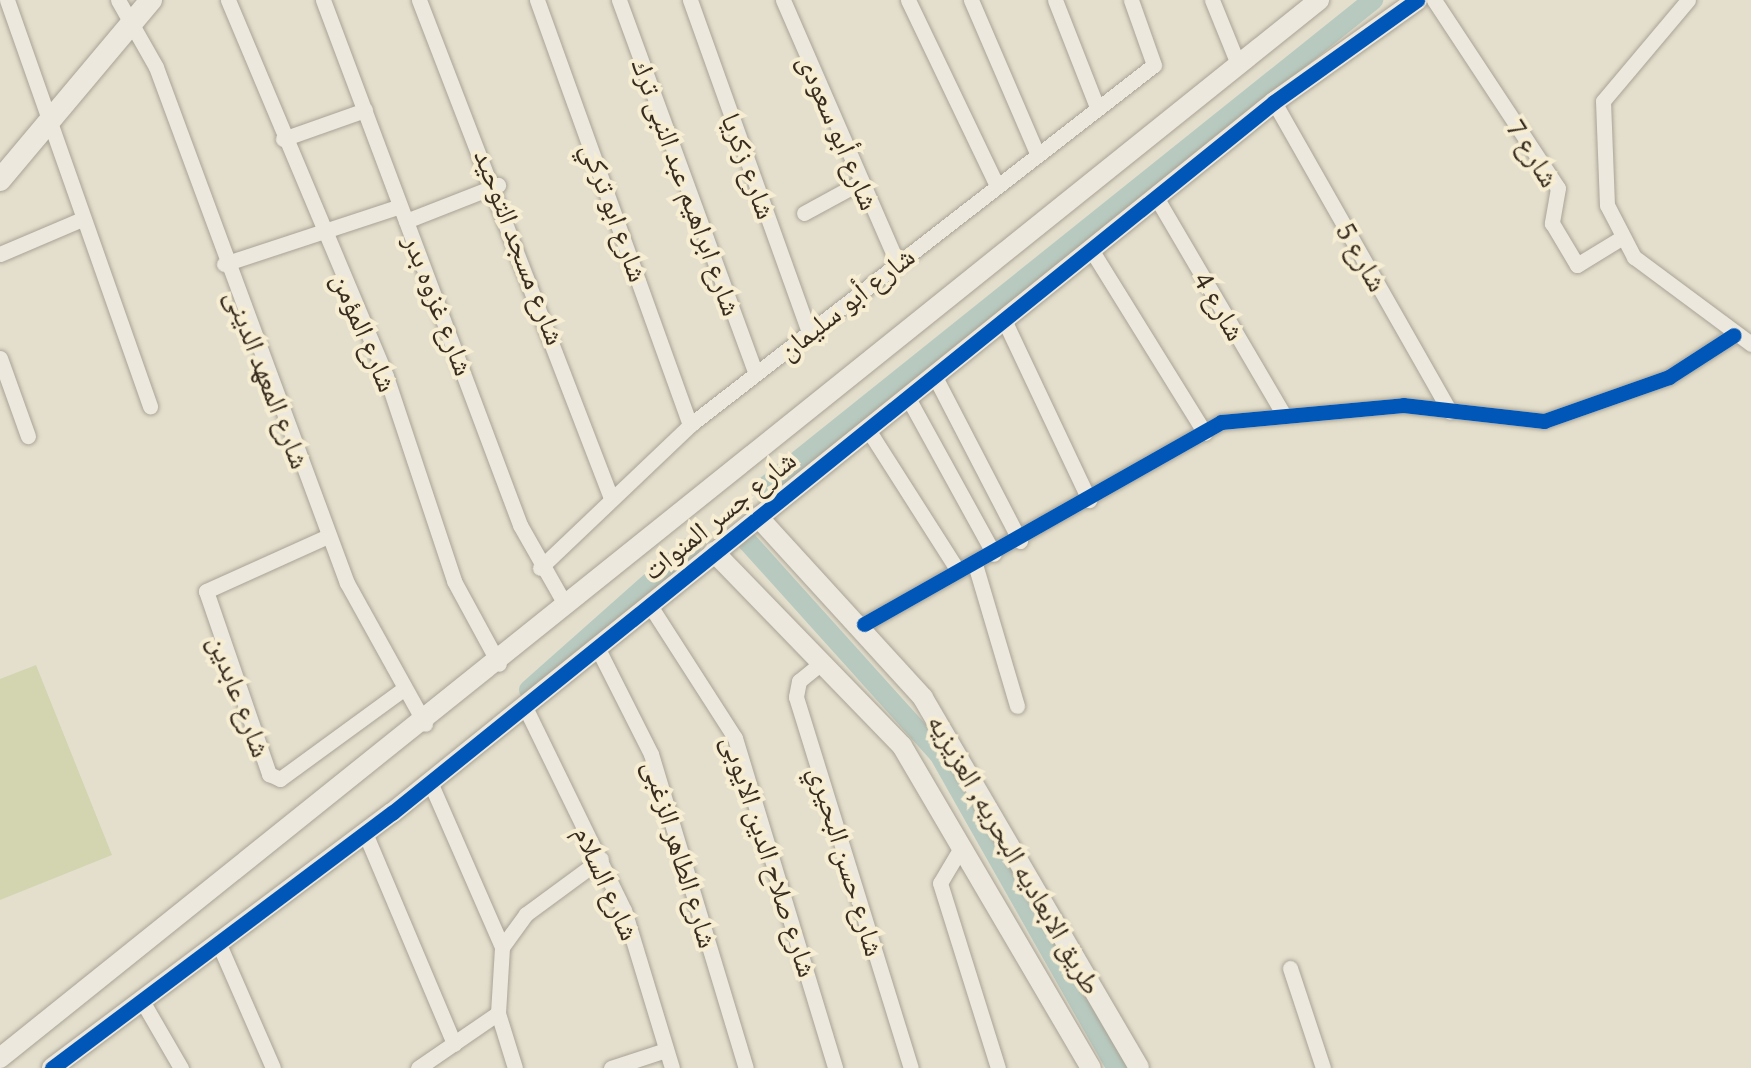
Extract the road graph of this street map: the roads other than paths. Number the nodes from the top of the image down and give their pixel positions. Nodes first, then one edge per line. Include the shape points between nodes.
1 (7, 0) edge
2 (118, 0) edge
3 (151, 0) edge
4 (228, 0) edge
5 (322, 0) edge
6 (419, 0) edge
7 (537, 0) edge
8 (619, 0) edge
9 (690, 0) edge
10 (784, 0) edge
11 (908, 0) edge
12 (972, 0) edge
13 (1054, 0) edge
14 (1131, 0) edge
15 (1212, 0) edge
16 (1417, 0) edge
17 (1434, 0) edge
18 (1688, 0) edge
19 (1310, 3) edge
20 (131, 26) junction
21 (1238, 64) junction
22 (1274, 102) junction
23 (1097, 108) junction
24 (364, 110) junction
25 (50, 121) junction
26 (283, 138) junction
27 (1037, 153) junction
28 (0, 180) edge
29 (859, 183) junction
30 (996, 184) junction
31 (498, 185) junction
32 (1156, 197) junction
33 (804, 213) dead end
34 (403, 214) junction
35 (82, 219) junction
36 (322, 232) junction
37 (1622, 238) junction
38 (1092, 251) junction
39 (0, 254) edge
40 (897, 262) junction
41 (224, 264) junction
42 (1005, 322) junction
43 (809, 332) junction
44 (1734, 335) junction
45 (1751, 344) edge
46 (0, 358) edge
47 (756, 374) junction
48 (934, 375) junction
49 (906, 396) junction
50 (150, 407) dead end
51 (1450, 412) junction
52 (1284, 415) junction
53 (690, 426) junction
54 (867, 428) junction
55 (1204, 432) junction
56 (28, 436) dead end
57 (611, 498) junction
58 (1089, 500) junction
59 (758, 517) junction
60 (328, 536) junction
61 (1020, 541) junction
62 (714, 552) junction
63 (994, 554) junction
64 (975, 564) junction
65 (540, 568) junction
66 (958, 571) junction
67 (649, 604) junction
68 (566, 606) junction
69 (864, 624) junction
70 (596, 646) junction
71 (499, 664) junction
72 (820, 664) junction
73 (402, 690) junction
74 (524, 705) junction
75 (1018, 706) dead end
76 (425, 724) junction
77 (430, 782) junction
78 (364, 833) junction
79 (962, 846) junction
80 (601, 858) junction
81 (218, 942) junction
82 (502, 948) junction
83 (1290, 968) dead end
84 (141, 999) junction
85 (498, 1014) junction
86 (454, 1044) junction
87 (666, 1050) junction
88 (0, 1058) edge
89 (56, 1067) edge
90 (181, 1068) edge
91 (273, 1068) edge
92 (418, 1068) edge
93 (515, 1068) edge
94 (610, 1068) edge
95 (672, 1068) edge
96 (746, 1068) edge
97 (835, 1068) edge
98 (911, 1068) edge
99 (998, 1068) edge
100 (1091, 1068) edge
101 (1138, 1068) edge
102 (1322, 1068) edge

1 - 25 street
2 - 20 street, شارع المعهد الدينى
3 - 20 main road
4 - 26 street, شارع المؤمن
5 - 24 street, شارع غزوه بدر
6 - 31 street, شارع مسجد التوحيد
7 - 53 street, شارع ابو تركي
8 - 47 street, شارع ابراهيم عبد النبى ترك
9 - 43 street, شارع زكريا
10 - 29 street, شارع أبو سعودى
11 - 30 street
12 - 27 street
13 - 23 street
14 - 23 street, شارع أبو سليمان via 1154,65
15 - 21 street
16 - 22 street, شارع جسر المنوات
17 - 37 street, شارع 7 via 1558,188 1552,223 1577,265
18 - 37 street via 1603,101 1601,164
19 - 21 street, شارع جسر المنوات
20 - 25 main road
20 - 41 street, شارع المعهد الدينى via 156,67
21 - 68 street, شارع جسر المنوات
22 - 32 street, شارع جسر المنوات
22 - 51 street, شارع 5
23 - 27 street, شارع أبو سليمان
24 - 26 street
24 - 34 street, شارع غزوه بدر
25 - 28 main road
25 - 35 street
26 - 36 street, شارع المؤمن
27 - 30 street, شارع أبو سليمان
29 - 33 street
29 - 40 street, شارع أبو سعودى
30 - 40 street, شارع أبو سليمان
31 - 34 street
31 - 57 street, شارع مسجد التوحيد
32 - 38 street, شارع جسر المنوات
32 - 52 street, شارع 4
34 - 36 street
34 - 65 street, شارع غزوه بدر
35 - 39 street
35 - 50 street
36 - 41 street
36 - 71 street, شارع المؤمن via 386,376 454,580
37 - 44 street via 1656,277
38 - 42 street, شارع جسر المنوات
38 - 55 street
40 - 43 street, شارع أبو سليمان
41 - 60 street, شارع المعهد الدينى
42 - 48 street, شارع جسر المنوات
42 - 58 street
43 - 47 street, شارع أبو سليمان
44 - 45 street
44 - 51 street via 1669,377 1560,417
46 - 56 street
47 - 53 street, شارع أبو سليمان
48 - 49 street, شارع جسر المنوات
48 - 61 street
49 - 54 street, شارع جسر المنوات
49 - 63 street
51 - 52 street via 1403,405
52 - 55 street via 1232,418
53 - 57 street, شارع أبو سليمان
54 - 59 street, شارع جسر المنوات
54 - 66 street
55 - 58 street
57 - 65 street, شارع أبو سليمان
58 - 61 street
59 - 62 street, شارع جسر المنوات
59 - 69 street, طريق الابعاديه البحريه, العزيزيه
60 - 73 street, شارع المعهد الدينى
60 - 73 street, شارع عابدين via 206,591 269,774 280,778
61 - 63 street
62 - 67 street, شارع جسر المنوات
62 - 72 street, طريق الابعاديه البحريه, العزيزيه
63 - 64 street
64 - 66 street
64 - 75 street
65 - 68 street, شارع غزوه بدر
66 - 69 street
67 - 70 street, شارع جسر المنوات
67 - 97 street, شارع صلاح الدين الايوبى via 735,738
68 - 71 street, شارع جسر المنوات
69 - 101 street, طريق الابعاديه البحريه, العزيزيه via 957,749
70 - 74 street, شارع جسر المنوات
70 - 96 street, شارع الطاهر الزغبى via 651,754
71 - 76 street, شارع جسر المنوات
72 - 79 street, طريق الابعاديه البحريه, العزيزيه via 902,746
72 - 98 street, شارع حسن البحيري via 799,680 796,697
73 - 76 street, شارع المعهد الدينى
74 - 77 street, شارع جسر المنوات
74 - 80 street, شارع السلام
76 - 88 street, شارع جسر المنوات
77 - 78 street, شارع جسر المنوات
77 - 82 street
78 - 81 street, شارع جسر المنوات
78 - 86 street
79 - 99 street via 940,882
79 - 100 street, طريق الابعاديه البحريه, العزيزيه
80 - 82 street via 526,914
80 - 87 street, شارع السلام
81 - 84 street, شارع جسر المنوات
81 - 91 street
82 - 85 street
83 - 102 street
84 - 89 street, شارع جسر المنوات
84 - 90 street
85 - 86 street
85 - 93 street
86 - 92 street
87 - 94 street
87 - 95 street, شارع السلام

